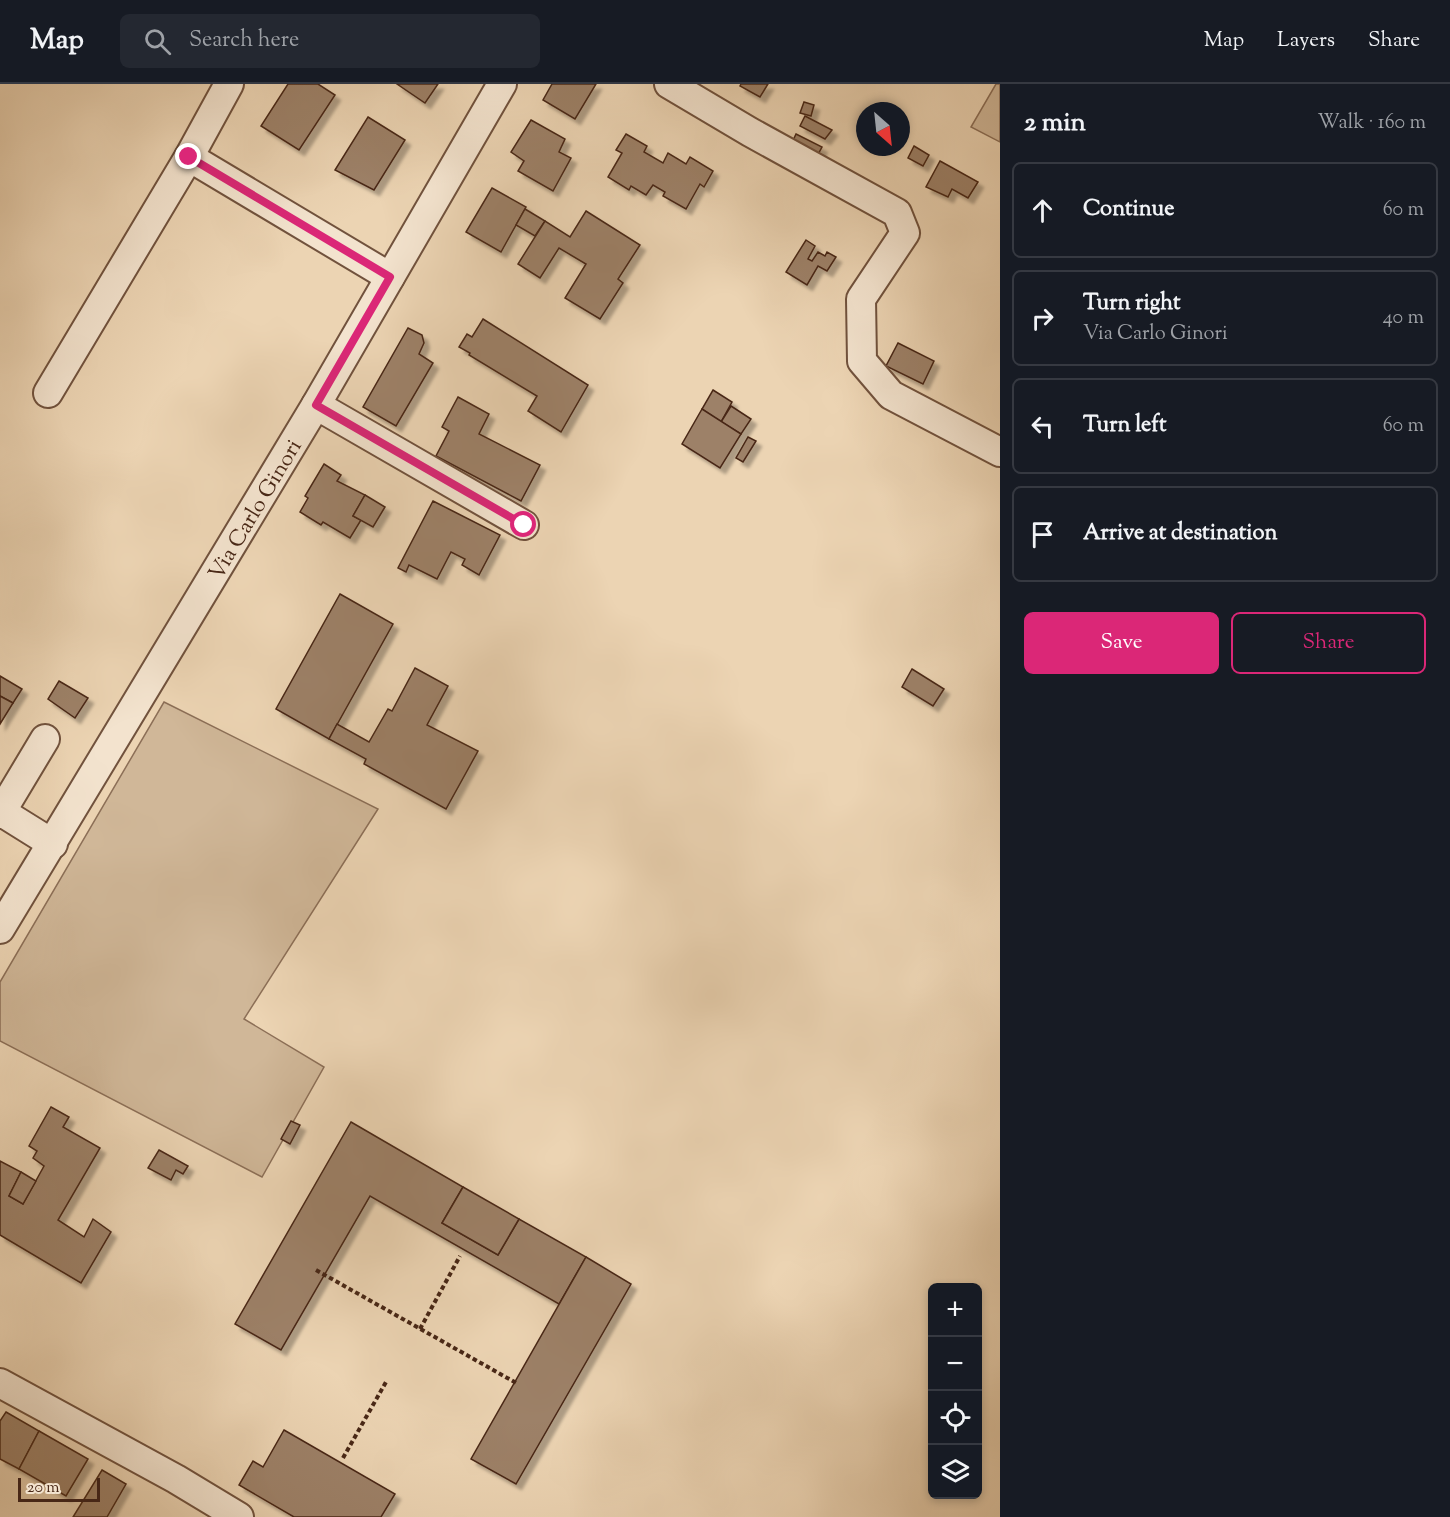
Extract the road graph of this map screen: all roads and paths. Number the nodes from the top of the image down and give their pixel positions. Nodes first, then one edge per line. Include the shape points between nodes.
1 (229, 84) edge
2 (502, 84) edge
3 (669, 84) edge
4 (189, 157) junction
5 (390, 277) junction
6 (48, 393) dead end
7 (316, 405) junction
8 (1000, 452) edge
9 (524, 525) dead end
10 (45, 739) dead end
11 (0, 812) edge
12 (53, 844) junction
13 (0, 929) edge
14 (460, 1256) dead end
15 (316, 1270) dead end
16 (420, 1329) junction
17 (386, 1382) dead end
18 (0, 1383) edge
19 (518, 1384) dead end
20 (343, 1458) dead end
21 (239, 1517) edge

1 - 4 street
2 - 5 street, Via Carlo Ginori
3 - 8 street via 897,213 905,233 861,299 862,361 891,394
4 - 5 street
4 - 6 street
5 - 7 street, Via Carlo Ginori
7 - 9 street
7 - 12 street, Via Carlo Ginori
10 - 11 street
11 - 12 street
12 - 13 street, Via Carlo Ginori
14 - 16 path
15 - 16 path
16 - 19 path
17 - 20 path
18 - 21 street

